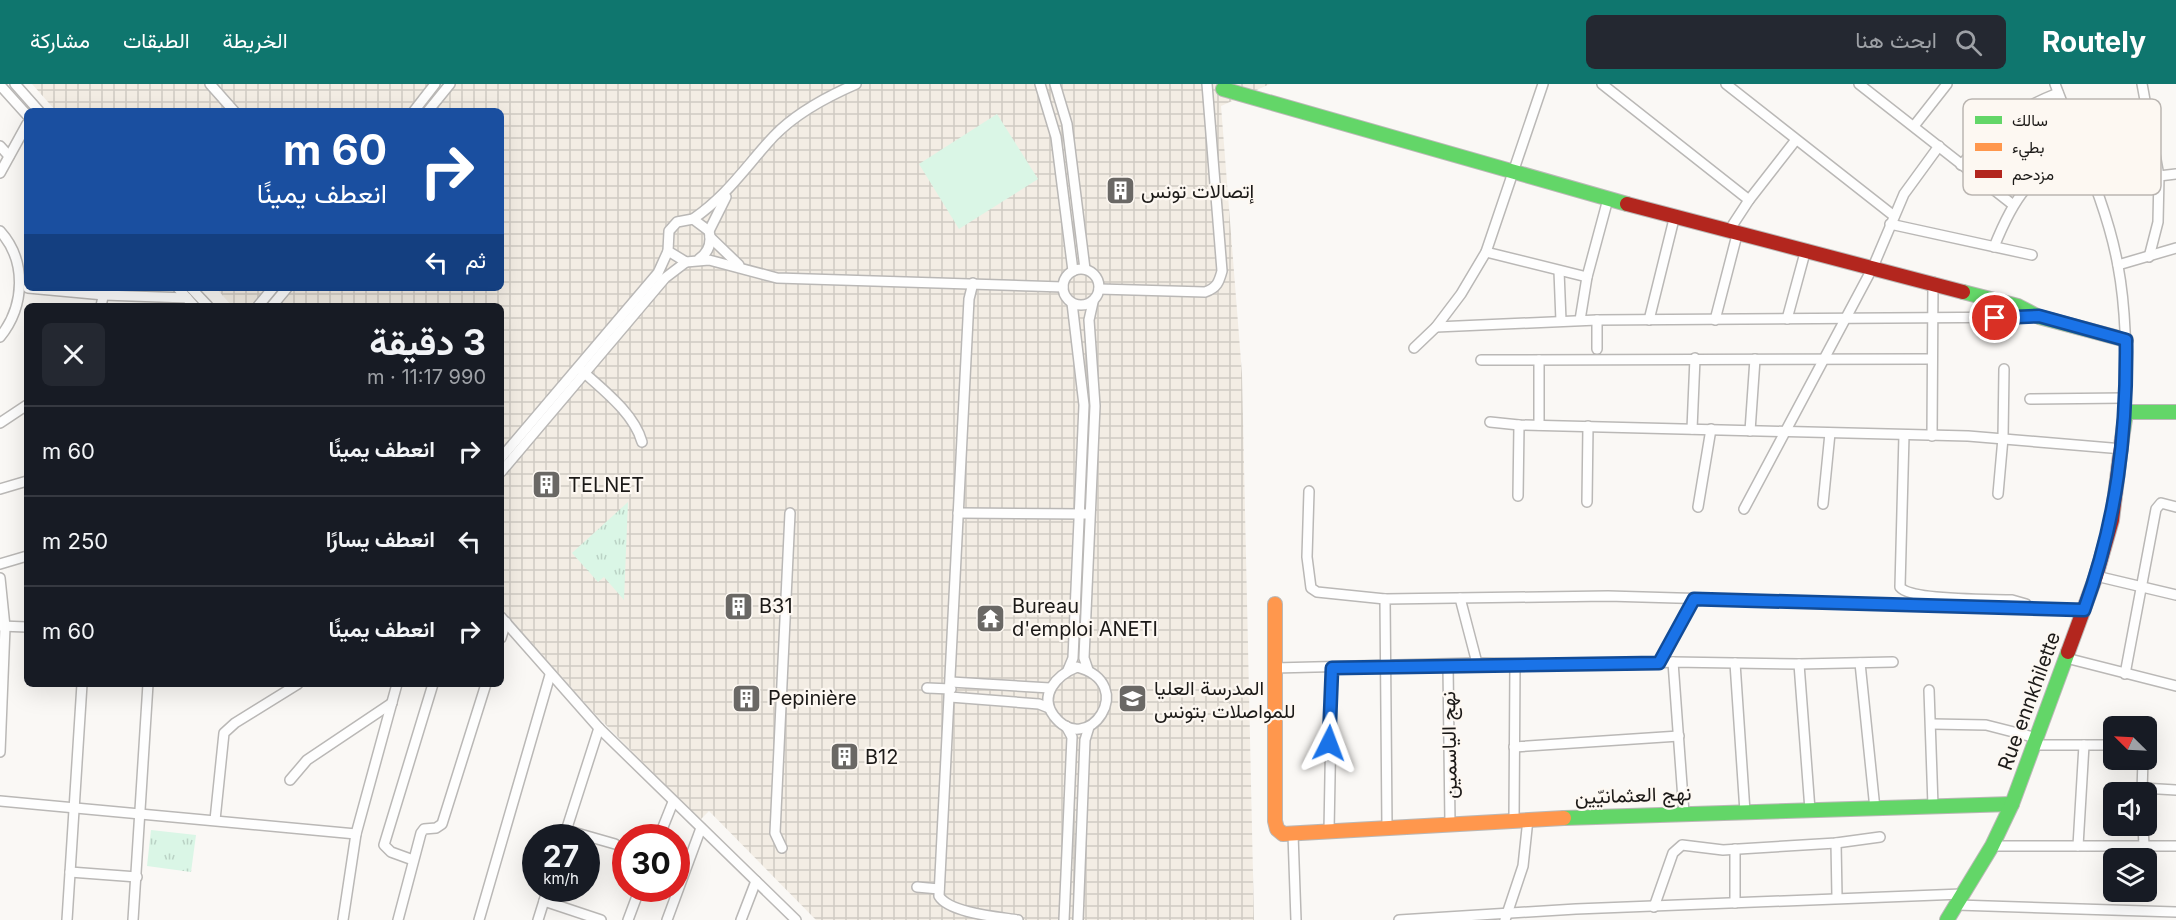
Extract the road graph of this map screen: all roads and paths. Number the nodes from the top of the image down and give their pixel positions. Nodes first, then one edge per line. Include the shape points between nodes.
1 (15, 84) edge
2 (210, 84) edge
3 (435, 84) edge
4 (450, 84) edge
5 (856, 84) edge
6 (1040, 84) edge
7 (1054, 84) edge
8 (1207, 84) edge
9 (1543, 84) edge
10 (1726, 84) edge
11 (1947, 84) edge
12 (2142, 84) edge
13 (0, 85) edge
14 (1863, 85) edge
15 (1607, 86) edge
16 (2057, 88) edge
17 (1223, 89) dead end
18 (2038, 99) edge
19 (2145, 99) edge
20 (36, 108) edge
21 (231, 108) edge
22 (416, 108) edge
23 (430, 108) edge
24 (24, 112) edge
25 (1914, 126) junction
26 (24, 129) edge
27 (1795, 141) junction
28 (0, 146) edge
29 (1939, 146) junction
30 (9, 156) junction
31 (1962, 165) edge
32 (1513, 171) junction
33 (0, 173) edge
34 (2176, 174) edge
35 (2161, 176) edge
36 (730, 190) junction
37 (2000, 195) edge
38 (2021, 195) edge
39 (2097, 195) edge
40 (2159, 195) edge
41 (1608, 199) junction
42 (1749, 200) junction
43 (2012, 204) junction
44 (1675, 215) junction
45 (693, 219) junction
46 (1892, 220) junction
47 (1734, 230) junction
48 (0, 231) edge
49 (709, 234) junction
50 (1994, 247) junction
51 (2176, 248) edge
52 (1806, 249) junction
53 (668, 251) junction
54 (1486, 252) junction
55 (2032, 255) dead end
56 (2149, 257) junction
57 (699, 259) junction
58 (686, 262) junction
59 (2118, 266) junction
60 (1873, 267) junction
61 (743, 268) junction
62 (1085, 269) junction
63 (1073, 271) junction
64 (1559, 271) junction
65 (1587, 278) junction
66 (1933, 282) junction
67 (973, 283) junction
68 (24, 285) edge
69 (1063, 287) junction
70 (1099, 289) junction
71 (24, 291) edge
72 (85, 291) edge
73 (181, 291) edge
74 (194, 291) edge
75 (270, 291) edge
76 (284, 291) edge
77 (105, 292) edge
78 (187, 298) junction
79 (1092, 302) junction
80 (191, 303) edge
81 (205, 303) edge
82 (260, 303) edge
83 (274, 303) edge
84 (1072, 303) junction
85 (2039, 316) junction
86 (1846, 318) junction
87 (1933, 318) junction
88 (1787, 319) junction
89 (1580, 320) junction
90 (1597, 320) junction
91 (1648, 320) junction
92 (1715, 320) junction
93 (1561, 321) junction
94 (1436, 327) junction
95 (0, 337) edge
96 (2126, 340) junction
97 (1413, 348) dead end
98 (1597, 349) dead end
99 (1695, 358) junction
100 (1825, 358) junction
101 (1755, 359) junction
102 (1932, 359) junction
103 (1481, 360) dead end
104 (1539, 360) junction
105 (2004, 369) dead end
106 (581, 370) junction
107 (2030, 399) dead end
108 (2126, 405) junction
109 (24, 407) edge
110 (550, 409) junction
111 (2176, 412) edge
112 (1490, 422) dead end
113 (0, 423) edge
114 (1519, 425) junction
115 (1539, 425) junction
116 (1588, 426) junction
117 (1692, 429) junction
118 (1711, 429) junction
119 (1750, 430) junction
120 (1785, 432) junction
121 (1830, 433) junction
122 (1904, 435) junction
123 (1932, 436) junction
124 (2003, 438) junction
125 (642, 442) dead end
126 (2123, 449) junction
127 (504, 455) edge
128 (504, 468) edge
129 (24, 482) edge
130 (0, 489) edge
131 (1309, 492) dead end
132 (1998, 494) dead end
133 (1518, 496) dead end
134 (1587, 502) dead end
135 (1823, 504) dead end
136 (1698, 507) dead end
137 (2176, 507) edge
138 (1744, 509) dead end
139 (790, 513) dead end
140 (958, 513) junction
141 (1080, 513) junction
142 (1091, 514) junction
143 (24, 557) edge
144 (0, 564) edge
145 (2096, 576) junction
146 (0, 578) edge
147 (2142, 585) junction
148 (2176, 595) edge
149 (1460, 598) junction
150 (1385, 599) junction
151 (1694, 599) junction
152 (1275, 604) dead end
153 (2043, 608) junction
154 (2084, 610) junction
155 (504, 621) edge
156 (2, 626) edge
157 (24, 627) edge
158 (2066, 658) junction
159 (1673, 662) junction
160 (1893, 662) dead end
161 (1477, 663) junction
162 (1659, 663) junction
163 (1735, 663) junction
164 (1860, 663) junction
165 (1799, 664) junction
166 (1448, 665) junction
167 (1515, 665) junction
168 (1386, 666) junction
169 (1274, 668) junction
170 (1332, 668) junction
171 (1068, 670) junction
172 (1088, 670) junction
173 (2125, 674) junction
174 (550, 675) junction
175 (2176, 686) edge
176 (82, 687) edge
177 (148, 687) edge
178 (293, 687) edge
179 (396, 687) edge
180 (432, 687) edge
181 (485, 687) edge
182 (927, 688) dead end
183 (1050, 688) junction
184 (951, 689) junction
185 (1929, 690) dead end
186 (1, 700) edge
187 (392, 704) junction
188 (1049, 708) junction
189 (1932, 724) junction
190 (1066, 726) junction
191 (1089, 727) junction
192 (599, 728) junction
193 (1679, 736) junction
194 (2036, 741) junction
195 (2084, 745) junction
196 (2103, 745) edge
197 (1514, 747) junction
198 (0, 752) edge
199 (290, 780) dead end
200 (2157, 790) edge
201 (2176, 790) edge
202 (0, 801) edge
203 (673, 802) junction
204 (2012, 804) junction
205 (1933, 806) junction
206 (1875, 809) junction
207 (75, 810) junction
208 (1810, 810) junction
209 (1745, 812) junction
210 (1684, 813) junction
211 (140, 814) junction
212 (1528, 819) junction
213 (214, 820) junction
214 (1514, 820) junction
215 (568, 824) edge
216 (664, 824) edge
217 (1450, 824) junction
218 (1387, 827) junction
219 (701, 828) junction
220 (1329, 831) junction
221 (356, 834) junction
222 (1293, 834) junction
223 (2144, 836) edge
224 (1880, 837) dead end
225 (1836, 843) junction
226 (1992, 846) junction
227 (2078, 846) junction
228 (2144, 846) junction
229 (2176, 846) edge
230 (782, 848) dead end
231 (1735, 849) junction
232 (413, 860) junction
233 (70, 872) junction
234 (136, 877) junction
235 (756, 881) junction
236 (917, 887) dead end
237 (939, 889) junction
238 (1837, 897) junction
239 (1960, 899) junction
240 (544, 902) edge
241 (547, 902) edge
242 (635, 902) edge
243 (1735, 903) junction
244 (1654, 907) junction
245 (1639, 909) junction
246 (2176, 912) edge
247 (1507, 916) edge
248 (67, 920) edge
249 (133, 920) edge
250 (343, 920) edge
251 (398, 920) edge
252 (479, 920) edge
253 (538, 920) edge
254 (601, 920) edge
255 (628, 920) edge
256 (667, 920) edge
257 (741, 920) edge
258 (796, 920) edge
259 (1018, 920) edge
260 (1064, 920) edge
261 (1078, 920) edge
262 (1296, 920) edge
263 (1399, 920) edge
264 (1639, 920) edge
265 (1947, 920) edge

1 - 20 street
2 - 21 street
3 - 22 street
4 - 23 street
5 - 36 street via 806,110 775,135
6 - 63 street via 1056,137
7 - 62 street via 1067,124
8 - 70 street via 1222,271 1219,282 1205,292
9 - 32 street
10 - 27 street
11 - 25 street
12 - 19 street
13 - 24 street
14 - 25 street
15 - 42 street
16 - 18 street
17 - 32 street
25 - 29 street
26 - 30 street
27 - 42 street
27 - 46 street
28 - 30 street
29 - 31 street
29 - 46 street via 1913,180
30 - 33 street
32 - 41 street
32 - 54 street
34 - 35 street
36 - 45 street
36 - 49 street
37 - 43 street
38 - 43 street
39 - 59 street
40 - 56 street via 2158,222
41 - 44 street
41 - 65 street
42 - 47 street
43 - 50 street
44 - 47 street
44 - 91 street
45 - 49 street
45 - 53 street via 677,222 669,231
46 - 50 street
46 - 60 street
47 - 52 street
47 - 92 street
48 - 68 street via 7,238
49 - 57 street via 706,254
49 - 61 street
50 - 55 street
51 - 56 street
52 - 60 street
52 - 88 street
53 - 58 street
53 - 106 street via 658,273
54 - 64 street
54 - 94 street
56 - 59 street
57 - 58 street
57 - 61 street
58 - 106 street via 665,278
59 - 96 street
60 - 66 street
60 - 86 street
61 - 67 street via 777,278
62 - 63 street
62 - 70 street via 1096,276
63 - 69 street
64 - 65 street
64 - 93 street
65 - 89 street
66 - 85 street via 2018,306
66 - 87 street
67 - 69 street
67 - 140 street
69 - 84 street
70 - 79 street
71 - 95 street
72 - 77 street
73 - 78 street
74 - 81 street
75 - 82 street
76 - 83 street
77 - 78 street
78 - 80 street
79 - 84 street via 1079,306
79 - 142 street via 1089,320 1095,406
84 - 141 street via 1084,405
85 - 87 street
85 - 96 street
86 - 87 street
86 - 88 street
86 - 100 street
87 - 102 street
88 - 92 street
89 - 90 street
89 - 93 street
90 - 91 street
90 - 98 street
91 - 92 street
93 - 94 street
94 - 97 street
96 - 108 street
99 - 101 street
99 - 104 street
99 - 117 street
100 - 101 street
100 - 102 street
100 - 120 street
101 - 119 street
102 - 123 street
103 - 104 street
104 - 115 street
105 - 124 street
106 - 110 street
106 - 125 street via 623,411
107 - 108 street
108 - 111 street
108 - 126 street, Rue ennkhilette
109 - 113 street
110 - 127 street
110 - 128 street
112 - 114 street
114 - 115 street
114 - 133 street
115 - 116 street
116 - 117 street
116 - 134 street
117 - 118 street
118 - 119 street
118 - 136 street
119 - 120 street
120 - 121 street
120 - 138 street
121 - 122 street
121 - 135 street
122 - 123 street
122 - 153 street via 1899,570 1902,590 2012,600
123 - 124 street
124 - 126 street
124 - 132 street
126 - 145 street, Rue ennkhilette via 2112,520
129 - 130 street
131 - 150 street via 1307,557 1311,588 1317,592
137 - 147 street via 2162,503 2156,509
139 - 230 street via 775,833
140 - 141 street
140 - 184 street
141 - 142 street
141 - 171 street via 1073,658
142 - 172 street via 1084,658
143 - 144 street
145 - 147 street
145 - 154 street, Rue ennkhilette
146 - 156 street
147 - 148 street
147 - 173 street
149 - 150 street
149 - 151 street
149 - 161 street
150 - 168 street
151 - 153 street
151 - 162 street
152 - 169 street
153 - 154 street
154 - 158 street, Rue ennkhilette
155 - 174 street
156 - 157 street
156 - 186 street
158 - 173 street
158 - 194 street, Rue ennkhilette
159 - 162 street
159 - 163 street
159 - 193 street
160 - 164 street
161 - 166 street
161 - 167 street
162 - 167 street
163 - 165 street
163 - 209 street
164 - 165 street
164 - 206 street
165 - 208 street
166 - 168 street
166 - 217 street, نهج الياسمين
167 - 197 street
168 - 170 street
168 - 218 street
169 - 170 street
169 - 222 street via 1277,829
170 - 220 street
171 - 172 street
171 - 183 street
172 - 191 street via 1103,683 1108,698 1105,710
173 - 175 street
174 - 192 street
174 - 252 street
176 - 207 street
177 - 211 street
178 - 213 street via 224,733
179 - 187 street
180 - 232 street via 384,845 391,852
181 - 232 street via 442,824 422,830
182 - 184 street
183 - 184 street
183 - 188 street
184 - 188 street
184 - 237 street
185 - 189 street
186 - 198 street
187 - 199 street via 307,760
187 - 221 street
188 - 190 street
189 - 194 street via 1986,725
189 - 205 street
190 - 191 street via 1077,730
190 - 260 street via 1072,737
191 - 261 street via 1085,740
192 - 203 street
192 - 215 street
193 - 197 street
193 - 210 street
194 - 195 street
194 - 204 street, Rue ennkhilette
195 - 196 street
195 - 227 street
197 - 214 street
200 - 201 street
202 - 207 street
203 - 216 street
203 - 219 street
204 - 205 street, نهج العثمانيّين
204 - 226 street, Rue ennkhilette
205 - 206 street, نهج العثمانيّين
206 - 208 street, نهج العثمانيّين
207 - 211 street
207 - 233 street
208 - 209 street, نهج العثمانيّين
209 - 210 street, نهج العثمانيّين
210 - 212 street, نهج العثمانيّين
211 - 213 street
211 - 234 street
212 - 214 street, نهج العثمانيّين
212 - 247 street via 1523,866
213 - 221 street
214 - 217 street, نهج العثمانيّين
217 - 218 street, نهج العثمانيّين
218 - 220 street, نهج العثمانيّين
219 - 235 street
219 - 256 street
220 - 222 street, نهج العثمانيّين
221 - 250 street
222 - 262 street
223 - 228 street
224 - 225 street
225 - 231 street
225 - 238 street
226 - 227 street
226 - 239 street, Rue ennkhilette
227 - 228 street
228 - 229 street
231 - 243 street
231 - 244 street via 1678,846
232 - 251 street
233 - 234 street
233 - 248 street
234 - 249 street
235 - 257 street
235 - 258 street
236 - 237 street
237 - 259 street via 941,899 951,906
238 - 239 street
238 - 243 street
239 - 246 street
239 - 265 street, Rue ennkhilette
240 - 253 street
241 - 254 street
242 - 255 street
243 - 244 street
244 - 245 street
245 - 247 street
245 - 264 street
247 - 263 street

